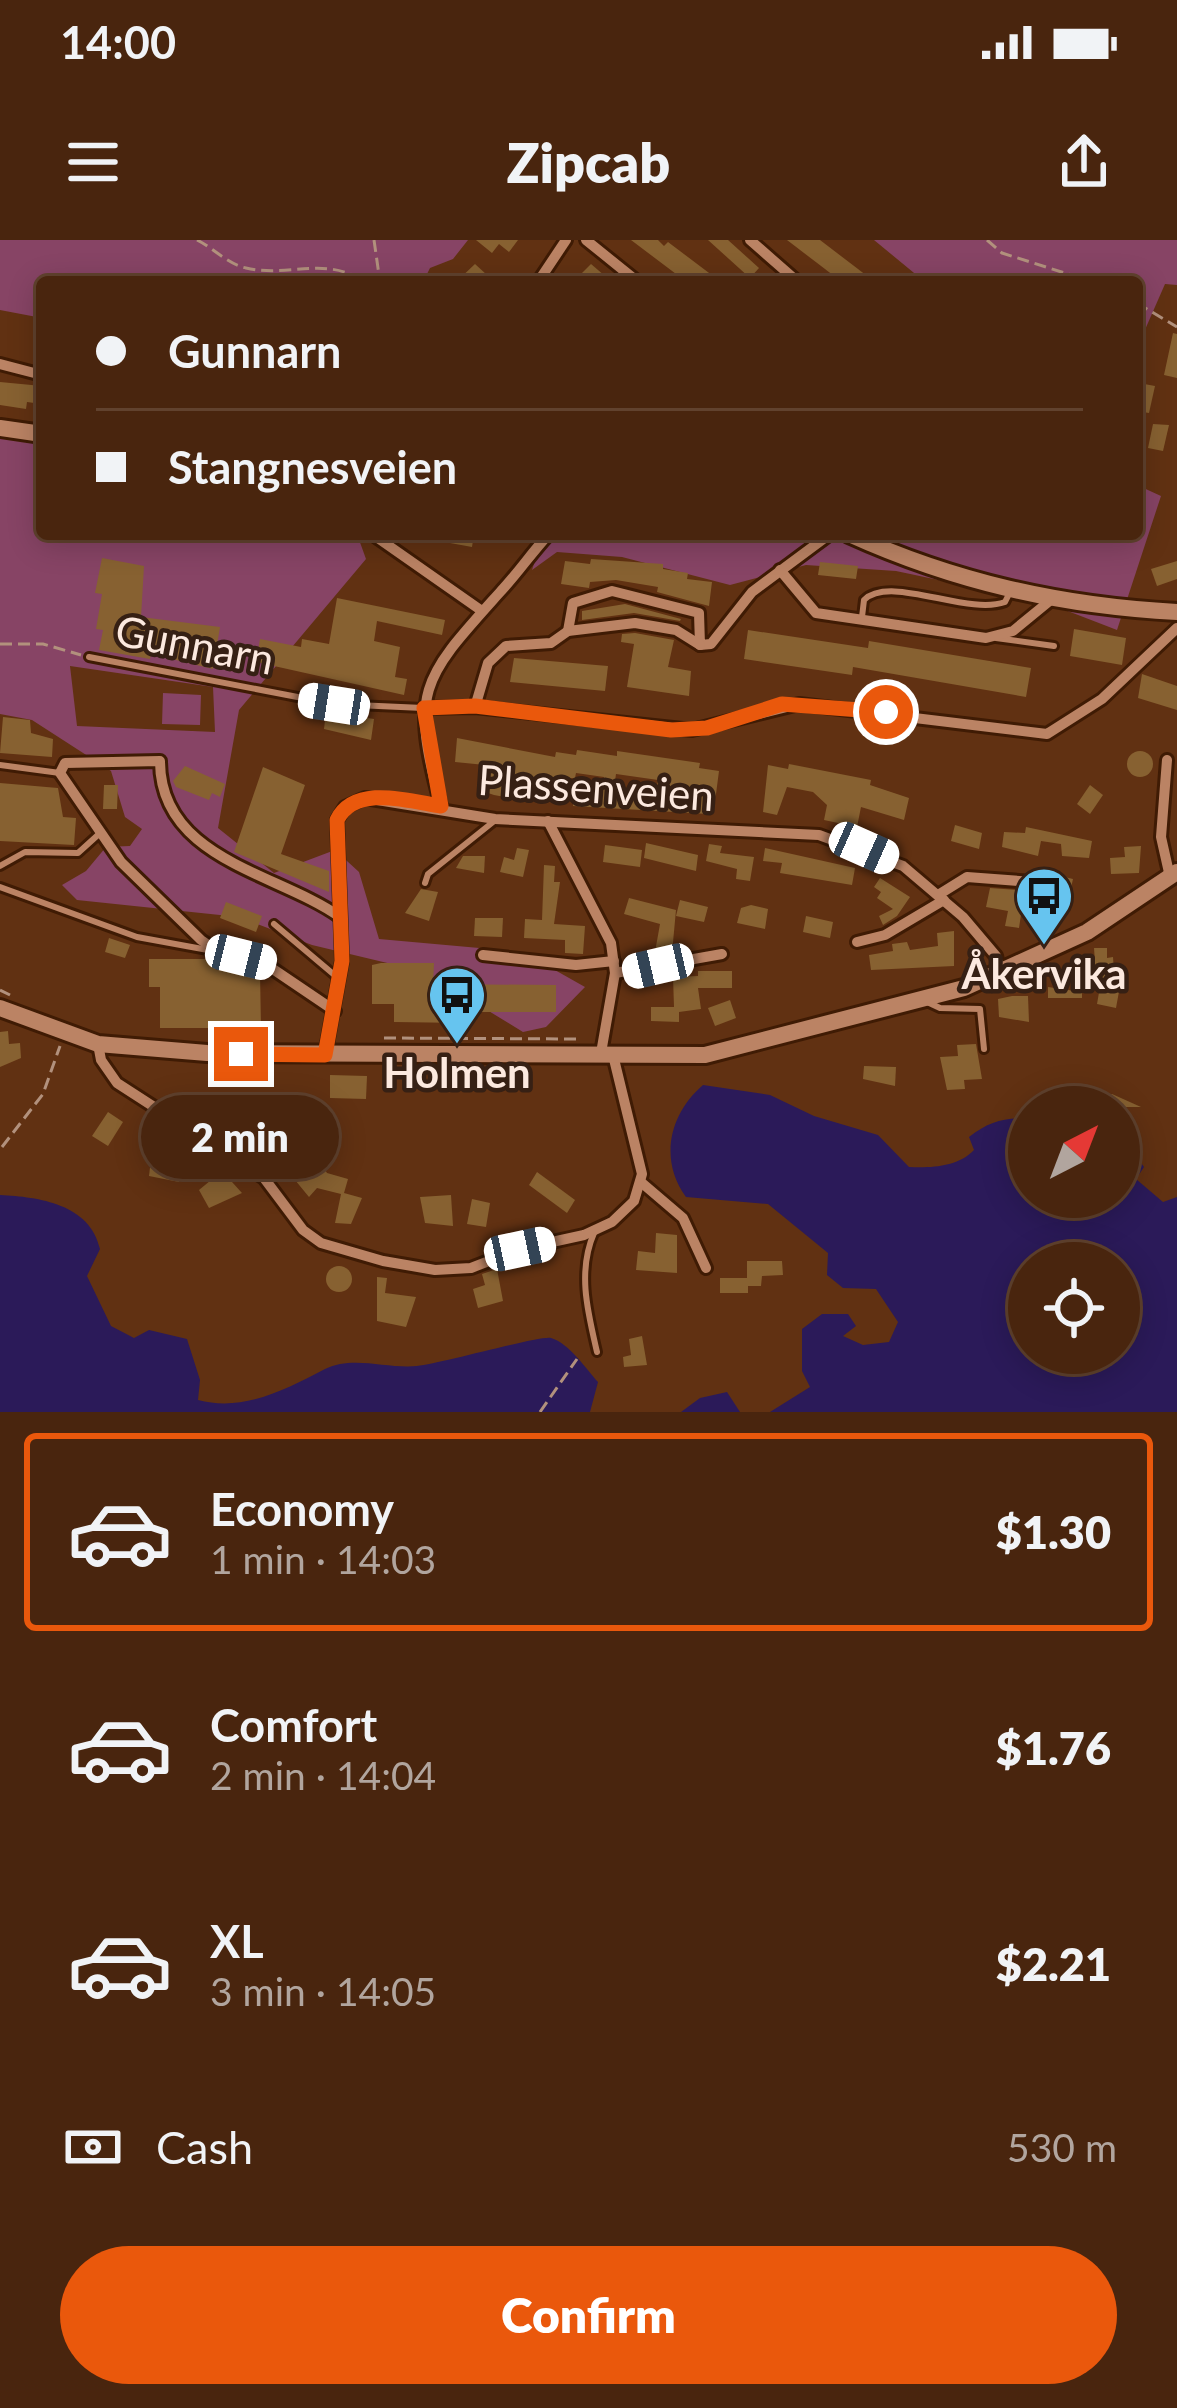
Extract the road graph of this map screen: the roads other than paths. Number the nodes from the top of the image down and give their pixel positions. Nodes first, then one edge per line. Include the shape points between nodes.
1 (566, 240) edge
2 (586, 240) edge
3 (750, 240) edge
4 (542, 276) edge
5 (631, 276) edge
6 (791, 276) edge
7 (0, 364) edge
8 (36, 373) edge
9 (0, 428) edge
10 (36, 433) edge
11 (381, 540) edge
12 (544, 540) edge
13 (822, 540) edge
14 (863, 540) edge
15 (780, 570) junction
16 (1010, 592) junction
17 (1052, 599) junction
18 (482, 611) junction
19 (1177, 612) edge
20 (861, 621) junction
21 (1177, 628) edge
22 (568, 631) junction
23 (992, 638) junction
24 (700, 645) junction
25 (1054, 646) dead end
26 (89, 657) road end
27 (475, 706) junction
28 (424, 708) junction
29 (1167, 760) dead end
30 (0, 765) edge
31 (60, 773) junction
32 (441, 806) junction
33 (495, 819) junction
34 (548, 821) junction
35 (100, 832) junction
36 (0, 866) edge
37 (1173, 874) edge
38 (425, 883) dead end
39 (1046, 883) dead end
40 (0, 887) edge
41 (941, 898) junction
42 (340, 917) junction
43 (274, 924) dead end
44 (857, 942) dead end
45 (217, 951) junction
46 (722, 954) dead end
47 (483, 955) dead end
48 (615, 967) junction
49 (1000, 973) junction
50 (341, 980) junction
51 (922, 999) junction
52 (0, 1008) edge
53 (335, 1011) junction
54 (98, 1044) junction
55 (984, 1049) dead end
56 (606, 1050) junction
57 (325, 1055) junction
58 (642, 1183) junction
59 (596, 1230) junction
60 (706, 1268) dead end
61 (597, 1352) dead end

1 - 4 street
2 - 5 street
3 - 6 street
7 - 8 street
9 - 10 main road
11 - 18 street
12 - 18 street
13 - 15 street
14 - 16 main road
15 - 20 street via 816,613
15 - 24 street via 711,644
16 - 17 main road
16 - 20 lane via 1006,602 987,607 881,590 864,600
17 - 19 main road
17 - 23 street via 1013,632
18 - 28 street via 432,670
20 - 23 street
21 - 27 street, Gunnarn via 1102,699 1047,734 799,704 692,730
22 - 24 street via 635,623 676,630
22 - 24 street via 573,603 612,591 699,614
22 - 27 street via 550,644 498,650
23 - 25 lane
26 - 28 lane, Gunnarn via 334,704
27 - 28 street, Gunnarn
28 - 32 street
29 - 37 street via 1161,837
30 - 31 lane
31 - 35 street
31 - 42 street via 65,763 160,761 172,805 226,864
32 - 33 street, Plassenveien
32 - 42 street, Plassenveien via 365,798 339,813
33 - 34 street, Plassenveien
33 - 38 lane
34 - 41 street, Plassenveien via 819,835 903,866
34 - 48 street via 599,914
35 - 36 lane via 78,853 25,852
35 - 45 street via 121,862
37 - 49 main road via 1087,932
39 - 41 street via 967,878
40 - 45 lane via 137,937
41 - 44 street
41 - 49 street, Plassenveien via 996,956
42 - 50 street, Plassenveien
43 - 50 lane
45 - 53 street via 264,963
46 - 48 street
47 - 48 street
48 - 56 street
49 - 51 main road
50 - 53 street, Plassenveien
51 - 55 lane via 980,1010
51 - 56 main road via 705,1055
52 - 54 main road
53 - 57 street, Plassenveien
54 - 57 main road
54 - 59 street via 117,1083 264,1178 303,1230 348,1253 435,1270 471,1268
56 - 57 main road
56 - 58 street
58 - 59 street via 634,1201
58 - 60 street via 683,1218
59 - 61 lane via 586,1250 585,1301

